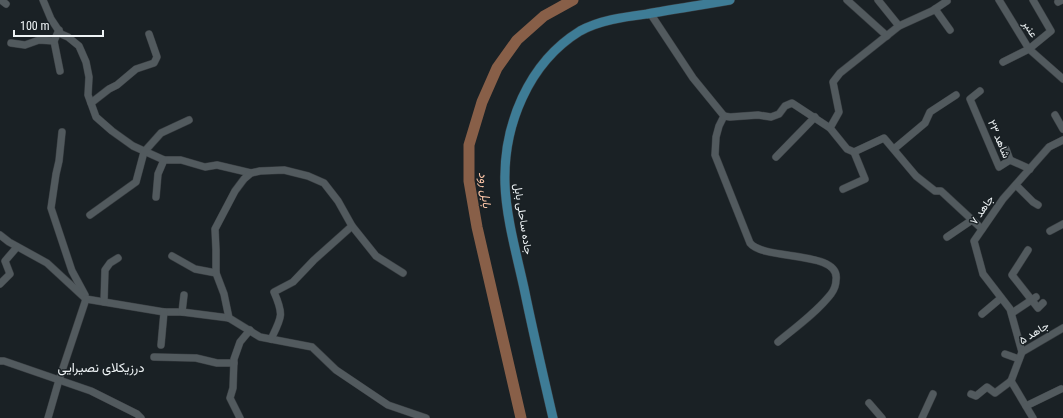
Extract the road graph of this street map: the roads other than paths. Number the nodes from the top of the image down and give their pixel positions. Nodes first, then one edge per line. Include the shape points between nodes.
1 (43, 0) edge
2 (730, 0) edge
3 (847, 0) edge
4 (999, 0) edge
5 (1034, 0) edge
6 (880, 1) edge
7 (946, 1) edge
8 (935, 9) junction
9 (650, 13) junction
10 (898, 26) junction
11 (59, 30) junction
12 (950, 30) dead end
13 (149, 34) dead end
14 (886, 36) junction
15 (54, 41) junction
16 (11, 43) dead end
17 (1030, 49) junction
18 (1003, 62) dead end
19 (60, 71) dead end
20 (1063, 79) edge
21 (980, 91) dead end
22 (956, 95) dead end
23 (91, 103) junction
24 (1055, 115) dead end
25 (724, 116) junction
26 (815, 117) junction
27 (189, 120) dead end
28 (830, 128) junction
29 (1063, 129) edge
30 (62, 132) dead end
31 (1063, 140) edge
32 (894, 149) junction
33 (1006, 149) dead end
34 (144, 152) junction
35 (854, 152) junction
36 (776, 157) dead end
37 (164, 160) junction
38 (1010, 160) junction
39 (1030, 168) junction
40 (251, 173) junction
41 (1016, 184) junction
42 (844, 189) dead end
43 (156, 197) dead end
44 (1038, 205) dead end
45 (90, 215) dead end
46 (972, 220) junction
47 (1063, 224) edge
48 (352, 226) junction
49 (982, 229) junction
50 (1050, 231) dead end
51 (0, 235) edge
52 (947, 237) dead end
53 (17, 246) junction
54 (1028, 250) dead end
55 (172, 256) dead end
56 (118, 258) dead end
57 (216, 272) junction
58 (403, 272) dead end
59 (0, 284) edge
60 (184, 295) dead end
61 (1001, 298) junction
62 (1034, 298) junction
63 (86, 299) junction
64 (104, 302) junction
65 (1043, 303) dead end
66 (164, 312) junction
67 (182, 312) junction
68 (1012, 313) junction
69 (982, 314) dead end
70 (229, 318) junction
71 (1063, 328) edge
72 (250, 330) junction
73 (271, 339) junction
74 (778, 342) dead end
75 (161, 345) dead end
76 (1022, 352) junction
77 (1004, 354) dead end
78 (154, 357) dead end
79 (1019, 359) junction
80 (0, 361) edge
81 (234, 363) junction
82 (59, 380) junction
83 (1011, 381) junction
84 (1061, 389) dead end
85 (933, 394) dead end
86 (971, 394) dead end
87 (869, 402) dead end
88 (1026, 406) junction
89 (48, 418) edge
90 (141, 418) edge
91 (240, 418) edge
92 (426, 418) edge
93 (553, 418) edge
94 (882, 418) edge
95 (922, 418) edge
96 (1033, 418) edge

1 - 11 street
2 - 9 main road, جاده ساحلی بابل
3 - 14 street
4 - 17 street, عنبر
5 - 17 street via 1050,31
6 - 10 street
7 - 8 street
8 - 10 street
8 - 12 street
9 - 25 street via 693,78
9 - 93 main road, جاده ساحلی بابل via 598,23 580,31 560,46 540,66 527,86 508,144 505,186 510,224
10 - 14 street
11 - 15 street
11 - 23 street via 80,46 86,62 88,95
13 - 23 street via 157,58 154,63 136,69
14 - 28 street via 840,73 833,82 839,112
15 - 16 street via 39,40 26,45
15 - 19 street
17 - 18 street
17 - 20 street, عنبر
21 - 38 street, شاهد ۲۳ via 970,99 999,167
22 - 32 street via 930,112 925,123
23 - 34 street via 96,117
24 - 29 street
25 - 26 street via 771,117 792,103
25 - 74 street via 716,137 715,156 750,243 753,247 766,252 825,263 833,268 837,276 835,288 821,305
26 - 28 street
26 - 36 street
27 - 34 street via 161,133
28 - 35 street via 847,149
30 - 63 street via 52,208 72,271
31 - 39 street, جاهد ۷ via 1049,147
32 - 35 street via 884,138
32 - 46 street via 916,176 935,191 941,191
33 - 38 street
34 - 37 street
34 - 45 street via 136,182
35 - 42 street via 865,179
37 - 40 street via 181,160 205,166 216,165
37 - 43 street via 158,174
38 - 39 street, شاهد ۲۳
39 - 41 street, جاهد ۷
40 - 48 street via 284,170 324,183
40 - 57 street via 235,191 214,229
41 - 44 street
41 - 49 street, جاهد ۷
46 - 49 street
46 - 52 street
47 - 50 street
48 - 58 street via 376,256
48 - 73 street via 293,282 274,292 281,308 281,319
49 - 61 street, جاهد ۷ via 974,240 983,274
51 - 53 street
53 - 59 street via 6,261 10,274
53 - 63 street via 47,263
54 - 62 street via 1012,275
55 - 57 street via 195,270
56 - 64 street via 105,270
57 - 70 street
60 - 67 street
61 - 68 street, جاهد ۷
61 - 69 street
62 - 65 street via 1038,308
62 - 68 street
63 - 64 street
63 - 82 street
64 - 66 street
66 - 67 street
66 - 75 street
67 - 70 street
68 - 76 street, جاهد ۷
70 - 72 street
71 - 76 street, جاهد ۵
72 - 73 street via 260,337
72 - 81 street via 240,342
73 - 92 street via 312,347 336,370 388,405
76 - 79 street, جاهد ۵
77 - 79 street
78 - 81 street via 196,358 217,363
79 - 83 street, جاهد ۵
80 - 82 street
81 - 91 street via 230,398
82 - 89 street
82 - 90 street via 91,392
83 - 86 street via 995,394 987,386 976,396
83 - 88 street
84 - 88 street
85 - 95 street
87 - 94 street
88 - 96 street

